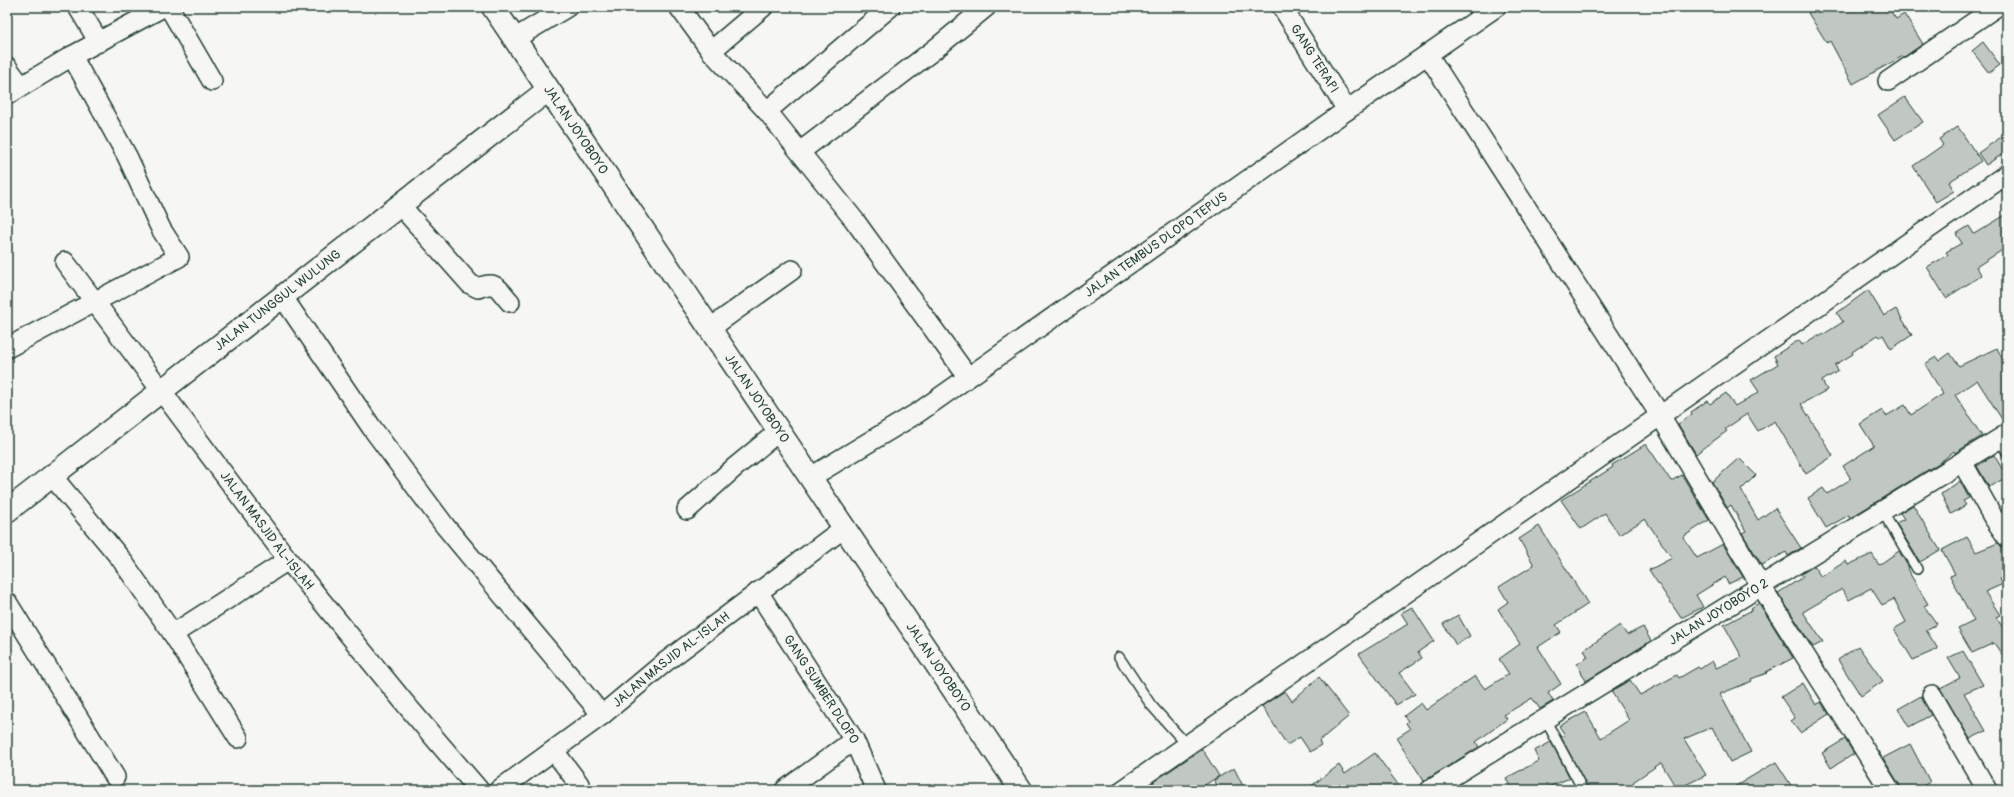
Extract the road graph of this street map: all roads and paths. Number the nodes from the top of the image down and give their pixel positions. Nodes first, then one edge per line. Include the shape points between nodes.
1 (78, 7) edge
2 (163, 7) edge
3 (169, 7) edge
4 (493, 7) edge
5 (568, 7) edge
6 (679, 7) edge
7 (762, 7) edge
8 (890, 7) edge
9 (986, 7) edge
10 (1282, 7) edge
11 (1496, 7) edge
12 (1996, 7) edge
13 (514, 39) junction
14 (99, 42) junction
15 (711, 51) junction
16 (1428, 55) junction
17 (72, 56) junction
18 (7, 67) edge
19 (212, 81) dead end
20 (1888, 81) dead end
21 (14, 90) edge
22 (548, 90) junction
23 (1347, 110) junction
24 (767, 111) junction
25 (801, 151) junction
26 (2007, 174) edge
27 (400, 205) junction
28 (65, 262) dead end
29 (792, 270) dead end
30 (282, 296) junction
31 (95, 301) junction
32 (510, 302) dead end
33 (709, 329) junction
34 (7, 348) edge
35 (968, 377) junction
36 (161, 390) junction
37 (1660, 415) junction
38 (779, 431) junction
39 (2004, 442) edge
40 (1962, 462) junction
41 (52, 476) junction
42 (811, 477) junction
43 (686, 510) dead end
44 (7, 511) edge
45 (1882, 512) junction
46 (844, 528) junction
47 (2007, 537) edge
48 (288, 560) junction
49 (1917, 569) dead end
50 (1761, 586) junction
51 (758, 592) junction
52 (7, 602) edge
53 (173, 634) junction
54 (1119, 657) dead end
55 (1932, 695) dead end
56 (602, 715) junction
57 (1545, 719) junction
58 (238, 738) dead end
59 (854, 740) junction
60 (1187, 745) junction
61 (554, 751) junction
62 (115, 777) dead end
63 (479, 790) edge
64 (499, 790) edge
65 (580, 790) edge
66 (785, 790) edge
67 (876, 790) edge
68 (1021, 790) edge
69 (1123, 790) edge
70 (1430, 790) edge
71 (1583, 790) edge
72 (1890, 790) edge
73 (1987, 790) edge

1 - 14 street
2 - 14 street
3 - 19 street
4 - 13 main road, JALAN JOYOBOYO
5 - 13 street
6 - 15 street
7 - 15 street
8 - 24 street
9 - 25 street
10 - 23 street, GANG TERAPI
11 - 16 street, JALAN TEMBUS DLOPO TEPUS
12 - 20 street
13 - 22 main road, JALAN JOYOBOYO
14 - 17 street
15 - 24 street
16 - 23 street, JALAN TEMBUS DLOPO TEPUS
16 - 37 street
17 - 21 street
17 - 31 street via 128,156 161,229 179,257
18 - 21 street
22 - 27 main road, JALAN TUNGGUL WULUNG
22 - 33 main road, JALAN JOYOBOYO
23 - 35 street, JALAN TEMBUS DLOPO TEPUS
24 - 25 street
25 - 35 street via 855,220
26 - 37 street
27 - 30 main road, JALAN TUNGGUL WULUNG
27 - 32 street via 470,284 478,288 493,285
28 - 31 street, JALAN MASJID AL-ISLAH
29 - 33 street
30 - 36 main road, JALAN TUNGGUL WULUNG
30 - 56 street via 372,428 445,526
31 - 34 street
31 - 36 street, JALAN MASJID AL-ISLAH
33 - 38 main road, JALAN JOYOBOYO
35 - 42 street, JALAN TEMBUS DLOPO TEPUS via 919,412
36 - 41 main road, JALAN TUNGGUL WULUNG
36 - 48 street, JALAN MASJID AL-ISLAH
37 - 50 street
37 - 60 street
38 - 42 main road, JALAN JOYOBOYO
38 - 43 street
39 - 40 street, JALAN JOYOBOYO 2
40 - 45 street, JALAN JOYOBOYO 2
40 - 47 street
41 - 44 main road, JALAN TUNGGUL WULUNG
41 - 53 street via 121,559
42 - 46 main road, JALAN JOYOBOYO
45 - 49 lane
45 - 50 street, JALAN JOYOBOYO 2
46 - 51 street, JALAN MASJID AL-ISLAH
46 - 68 main road, JALAN JOYOBOYO
48 - 53 street
48 - 63 street, JALAN MASJID AL-ISLAH
50 - 57 street, JALAN JOYOBOYO 2
50 - 72 street
51 - 56 street, JALAN MASJID AL-ISLAH via 664,663
51 - 59 street, GANG SUMBER DLOPO
52 - 62 street
53 - 58 street
54 - 60 lane via 1151,705
55 - 73 street
56 - 61 street, JALAN MASJID AL-ISLAH
57 - 70 street, JALAN JOYOBOYO 2
57 - 71 lane
59 - 66 street
59 - 67 street, GANG SUMBER DLOPO
60 - 69 street
61 - 64 street, JALAN MASJID AL-ISLAH
61 - 65 street via 579,784

